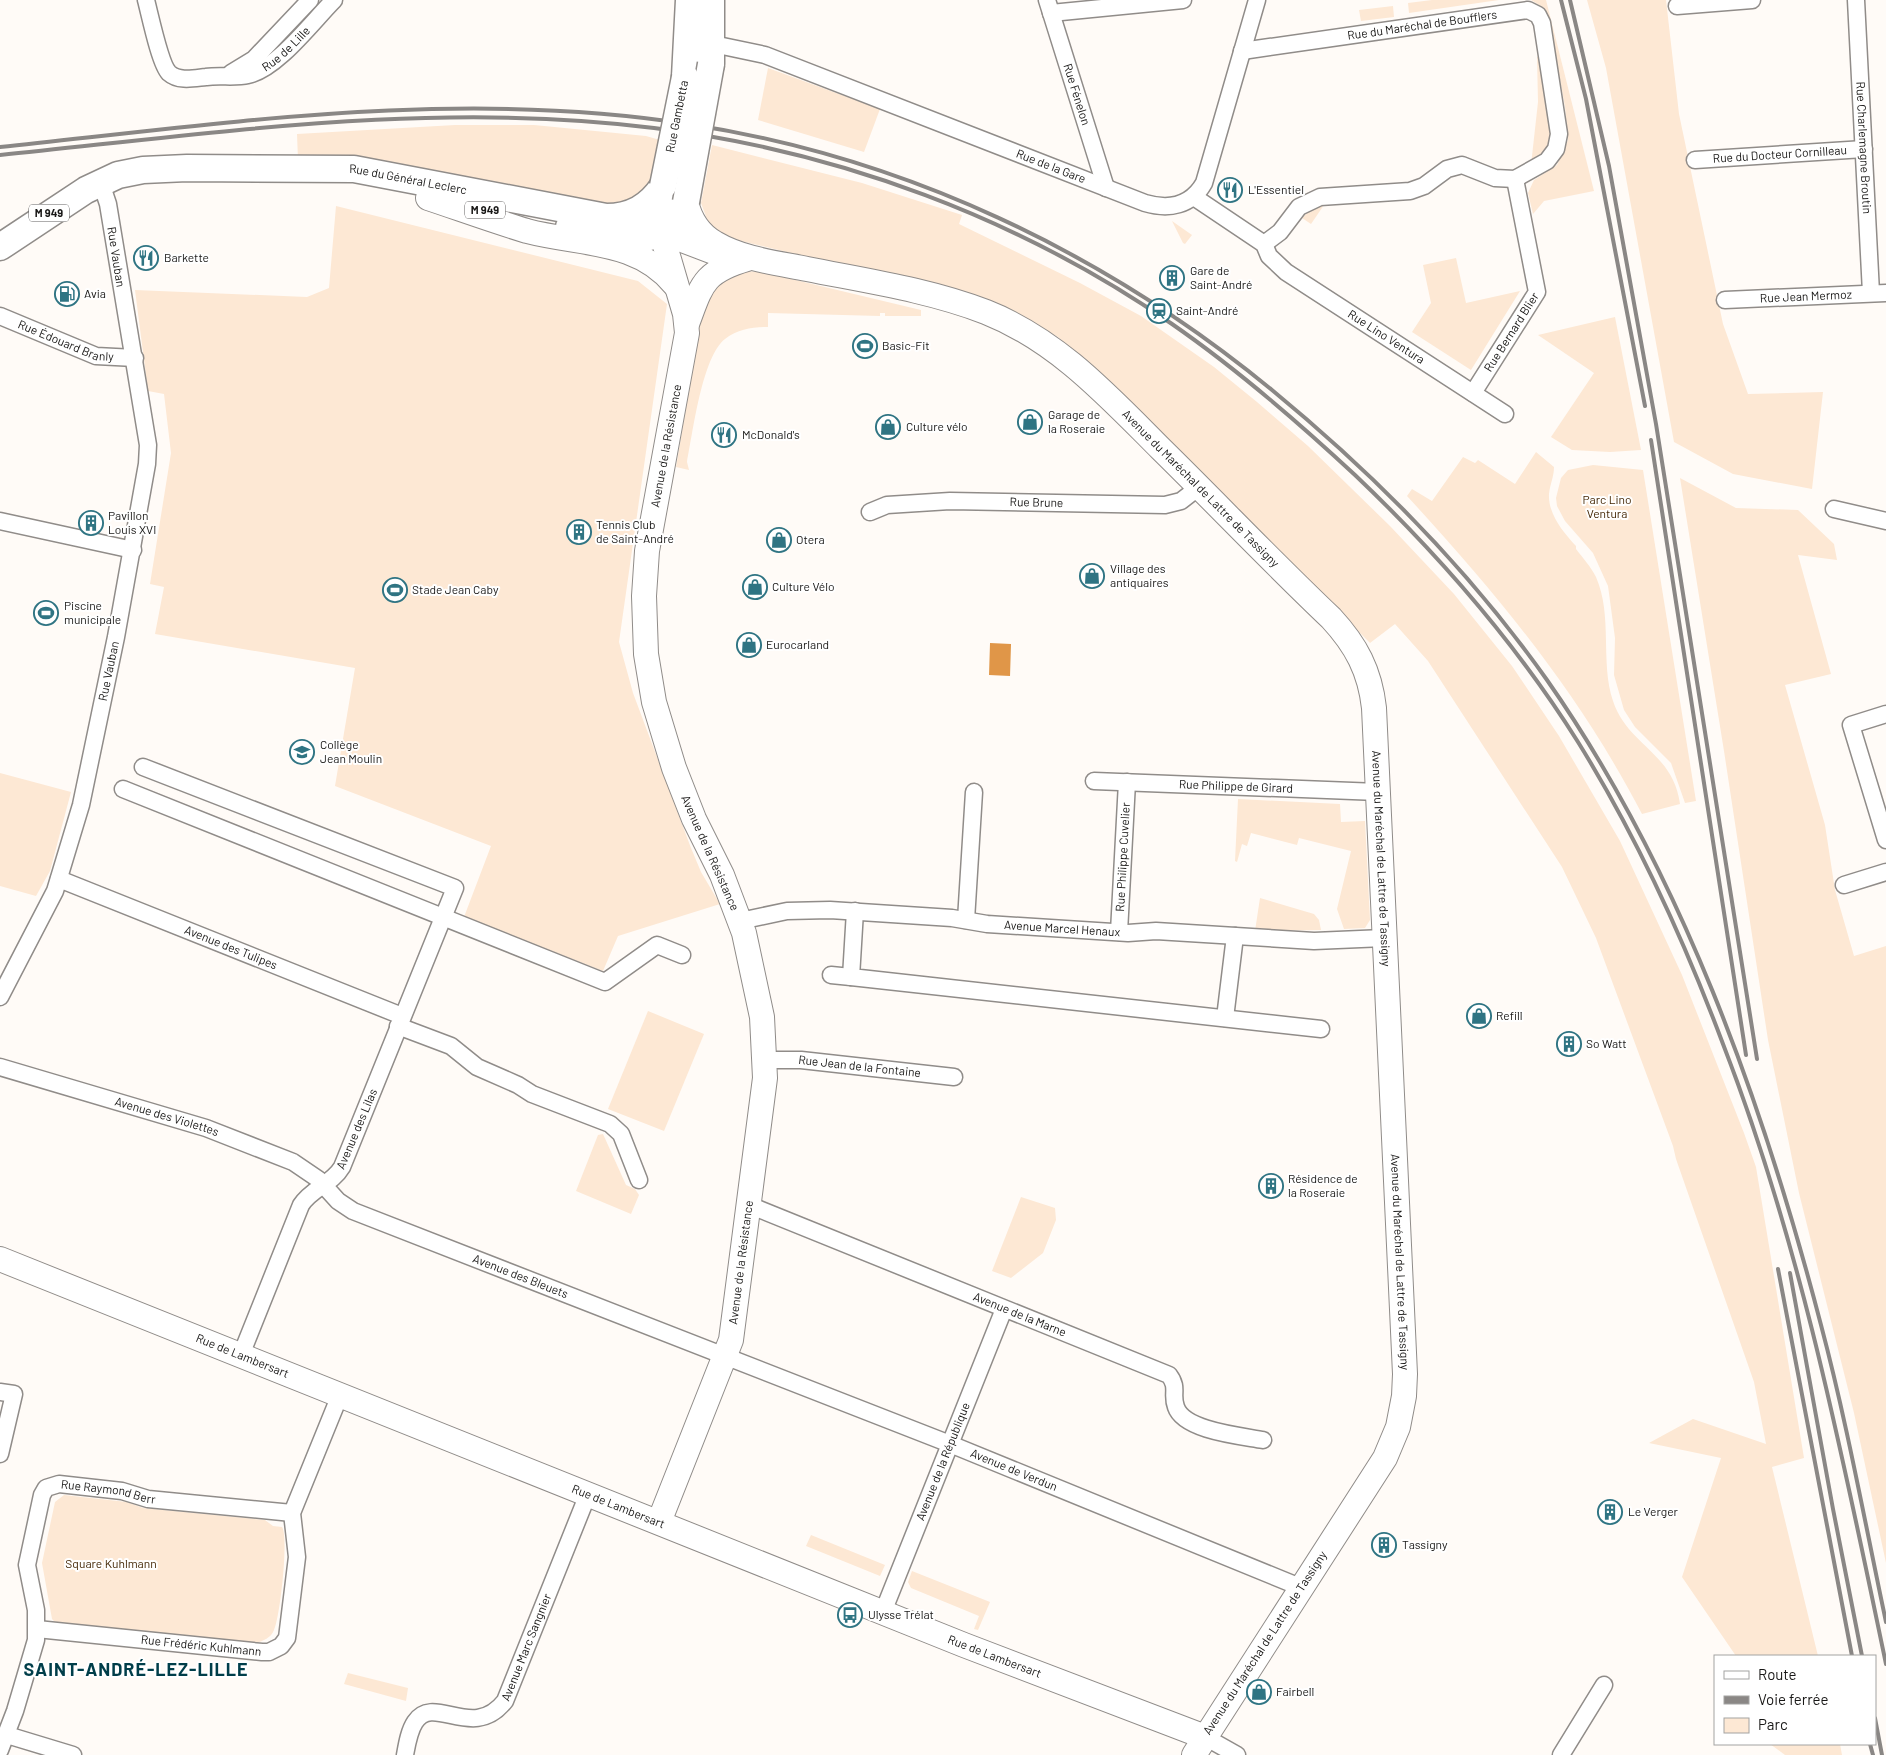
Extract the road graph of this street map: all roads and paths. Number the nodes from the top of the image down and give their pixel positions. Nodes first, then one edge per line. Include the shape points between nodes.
1 (146, 0) edge
2 (310, 0) edge
3 (334, 0) edge
4 (689, 0) edge
5 (711, 0) edge
6 (1183, 0) edge
7 (1256, 0) edge
8 (1752, 0) edge
9 (1856, 0) edge
10 (1049, 6) edge
11 (1677, 6) dead end
12 (1242, 51) junction
13 (712, 54) junction
14 (226, 75) junction
15 (1864, 149) junction
16 (1695, 160) dead end
17 (268, 170) junction
18 (1515, 179) junction
19 (101, 182) junction
20 (663, 186) junction
21 (1106, 188) junction
22 (1194, 197) junction
23 (428, 198) junction
24 (686, 202) junction
25 (606, 217) junction
26 (661, 232) junction
27 (0, 247) edge
28 (1267, 250) junction
29 (751, 258) junction
30 (676, 286) junction
31 (1878, 293) edge
32 (1725, 300) dead end
33 (0, 316) edge
34 (687, 324) junction
35 (135, 358) junction
36 (1473, 393) junction
37 (1506, 414) dead end
38 (1199, 487) junction
39 (1834, 509) dead end
40 (870, 512) dead end
41 (0, 521) edge
42 (1886, 521) edge
43 (133, 550) junction
44 (1886, 714) edge
45 (144, 767) dead end
46 (1094, 781) dead end
47 (1127, 782) junction
48 (123, 789) dead end
49 (974, 792) dead end
50 (1378, 792) junction
51 (1886, 840) edge
52 (1886, 872) edge
53 (59, 879) junction
54 (1844, 884) dead end
55 (855, 911) junction
56 (443, 917) junction
57 (966, 920) junction
58 (740, 921) junction
59 (1119, 932) junction
60 (1235, 936) junction
61 (1384, 938) junction
62 (682, 955) dead end
63 (831, 975) dead end
64 (851, 977) junction
65 (0, 997) edge
66 (1225, 1018) junction
67 (400, 1021) junction
68 (1321, 1029) dead end
69 (765, 1060) junction
70 (0, 1066) edge
71 (954, 1077) dead end
72 (639, 1180) dead end
73 (324, 1185) junction
74 (749, 1205) junction
75 (0, 1259) edge
76 (1004, 1309) junction
77 (241, 1355) junction
78 (726, 1357) junction
79 (0, 1392) edge
80 (340, 1394) junction
81 (1264, 1440) dead end
82 (950, 1444) junction
83 (0, 1454) edge
84 (588, 1494) junction
85 (292, 1513) junction
86 (660, 1522) junction
87 (1300, 1587) junction
88 (883, 1612) junction
89 (37, 1629) junction
90 (1604, 1685) dead end
91 (3, 1742) edge
92 (1200, 1746) edge
93 (73, 1755) edge
94 (405, 1755) edge
95 (1237, 1755) edge
96 (1561, 1755) edge

1 - 14 street, Rue de Lille via 169,73 186,79
2 - 14 street, Rue de Lille via 254,59
3 - 14 street, Rue de Lille via 270,65 246,76
4 - 20 main road, Rue Gambetta, bridge via 684,77
5 - 13 main road, Rue Gambetta / M 949
6 - 10 street
7 - 12 street
8 - 11 street
9 - 15 street, Rue Charlemagne Broutin
10 - 21 street, Rue Fénelon
12 - 18 street, Rue du Maréchal de Boufflers via 1528,10 1538,15 1542,23 1559,122 1558,142 1547,161
12 - 22 street via 1207,174
13 - 21 street, Rue de la Gare via 765,55
13 - 24 main road, Rue Gambetta / M 949, bridge
15 - 16 street, Rue du Docteur Cornilleau
15 - 31 street, Rue Charlemagne Broutin
17 - 19 main road, Rue du Général Leclerc / M 949 via 143,170
17 - 23 main road, Rue du Général Leclerc / M 949
17 - 25 main road, Rue du Général Leclerc / M 949 via 338,168 376,172
18 - 28 street via 1495,178 1462,165 1410,191 1328,194 1299,207
18 - 36 street, Rue Bernard Blier via 1537,292
19 - 27 main road, Rue du Général Leclerc / M 949
19 - 35 street, Rue Vauban via 108,204
20 - 25 main road, Rue du Général Leclerc / M 949 via 637,211 625,216
20 - 26 main road, Rue Gambetta
21 - 22 street, Rue de la Gare via 1145,203 1166,207
22 - 28 street, Rue Lino Ventura
23 - 26 main road, Rue du Général Leclerc / M 949 via 620,239 640,240
23 - 30 main road, Rue du Général Leclerc / M 949 via 530,231 630,251 652,262
24 - 26 main road, Rue du Général Leclerc / M 949 via 673,222
24 - 29 main road, Avenue du Maréchal de Lattre de Tassigny via 694,223 706,237
25 - 26 main road, Rue du Général Leclerc / M 949
26 - 29 main road, Avenue du Maréchal de Lattre de Tassigny via 722,255
26 - 30 main road, Avenue de la Résistance
28 - 36 street, Rue Lino Ventura via 1286,272
29 - 34 main road, Avenue de la Résistance via 728,264 708,278
29 - 38 main road, Avenue du Maréchal de Lattre de Tassigny via 913,290 960,303 1011,323 1060,354 1085,375
30 - 34 main road, Avenue de la Résistance
31 - 32 street, Rue Jean Mermoz
33 - 35 street, Rue Édouard Branly via 96,356
34 - 58 main road, Avenue de la Résistance via 647,551 644,596 646,654 659,722 676,774
35 - 43 street, Rue Vauban via 148,454
36 - 37 street, Rue Lino Ventura
38 - 40 street, Rue Brune via 1181,501 1165,505 950,501 887,505
38 - 50 main road, Avenue du Maréchal de Lattre de Tassigny via 1331,618 1352,643 1366,671 1373,699
39 - 42 street
41 - 43 street
43 - 53 street, Rue Vauban via 87,781
44 - 51 street via 1851,725
45 - 56 street, Avenue des Lilas via 455,888
46 - 47 street, Rue Philippe de Girard
47 - 50 street, Rue Philippe de Girard
47 - 59 street, Rue Philippe Cuvelier
48 - 56 street
49 - 57 street
50 - 61 main road, Avenue du Maréchal de Lattre de Tassigny
52 - 54 street
53 - 65 street, Rue Vauban
53 - 67 street, Avenue des Tulipes
55 - 57 street, Avenue Marcel Henaux
55 - 58 street, Avenue Marcel Henaux via 792,910
55 - 64 street
56 - 62 street via 605,982 657,945
56 - 67 street, Avenue des Lilas
57 - 59 street, Avenue Marcel Henaux
58 - 69 main road, Avenue de la Résistance via 759,995
59 - 60 street, Avenue Marcel Henaux
60 - 61 street, Avenue Marcel Henaux via 1314,941
60 - 66 street
61 - 87 main road, Avenue du Maréchal de Lattre de Tassigny via 1404,1396 1391,1447
63 - 64 street
64 - 66 street
66 - 68 street
67 - 72 street, Avenue des Tulipes via 450,1046 477,1067 518,1084 532,1094 610,1124 621,1134
67 - 73 street, Avenue des Lilas via 342,1167
69 - 71 street, Rue Jean de la Fontaine via 801,1060
69 - 74 main road, Avenue de la Résistance
70 - 73 street, Avenue des Violettes via 216,1132 293,1162
73 - 77 street, Avenue des Lilas via 311,1192 301,1205
73 - 78 street, Avenue des Bleuets via 338,1201 353,1211
74 - 76 street, Avenue de la Marne
74 - 78 main road, Avenue de la Résistance via 735,1324
75 - 77 main road, Rue de Lambersart
76 - 81 street, Avenue de la Marne via 1169,1374 1176,1383 1176,1407 1184,1418 1198,1426
76 - 82 street, Avenue de la République
77 - 80 main road, Rue de Lambersart
78 - 82 street, Avenue de Verdun
78 - 86 main road, Avenue de la Résistance
79 - 83 street via 14,1394
80 - 84 main road, Rue de Lambersart
80 - 85 street, Rue Frédéric Kuhlmann
82 - 87 street, Avenue de Verdun
82 - 88 street, Avenue de la République
84 - 86 main road, Rue de Lambersart
84 - 94 street, Avenue Marc Sangnier via 505,1701 493,1714 485,1717 464,1718 428,1712 415,1722
85 - 89 street, Rue Frédéric Kuhlmann via 297,1557 288,1632 284,1643 275,1649 262,1652
85 - 89 street, Rue Raymond Berr via 148,1499 122,1491 50,1485 43,1491 27,1557
86 - 88 main road, Rue de Lambersart
87 - 92 main road, Avenue du Maréchal de Lattre de Tassigny
88 - 92 main road, Rue de Lambersart
89 - 91 street, Rue Raymond Berr via 32,1659
90 - 96 street
91 - 93 street
92 - 95 street, Rue de Lambersart

